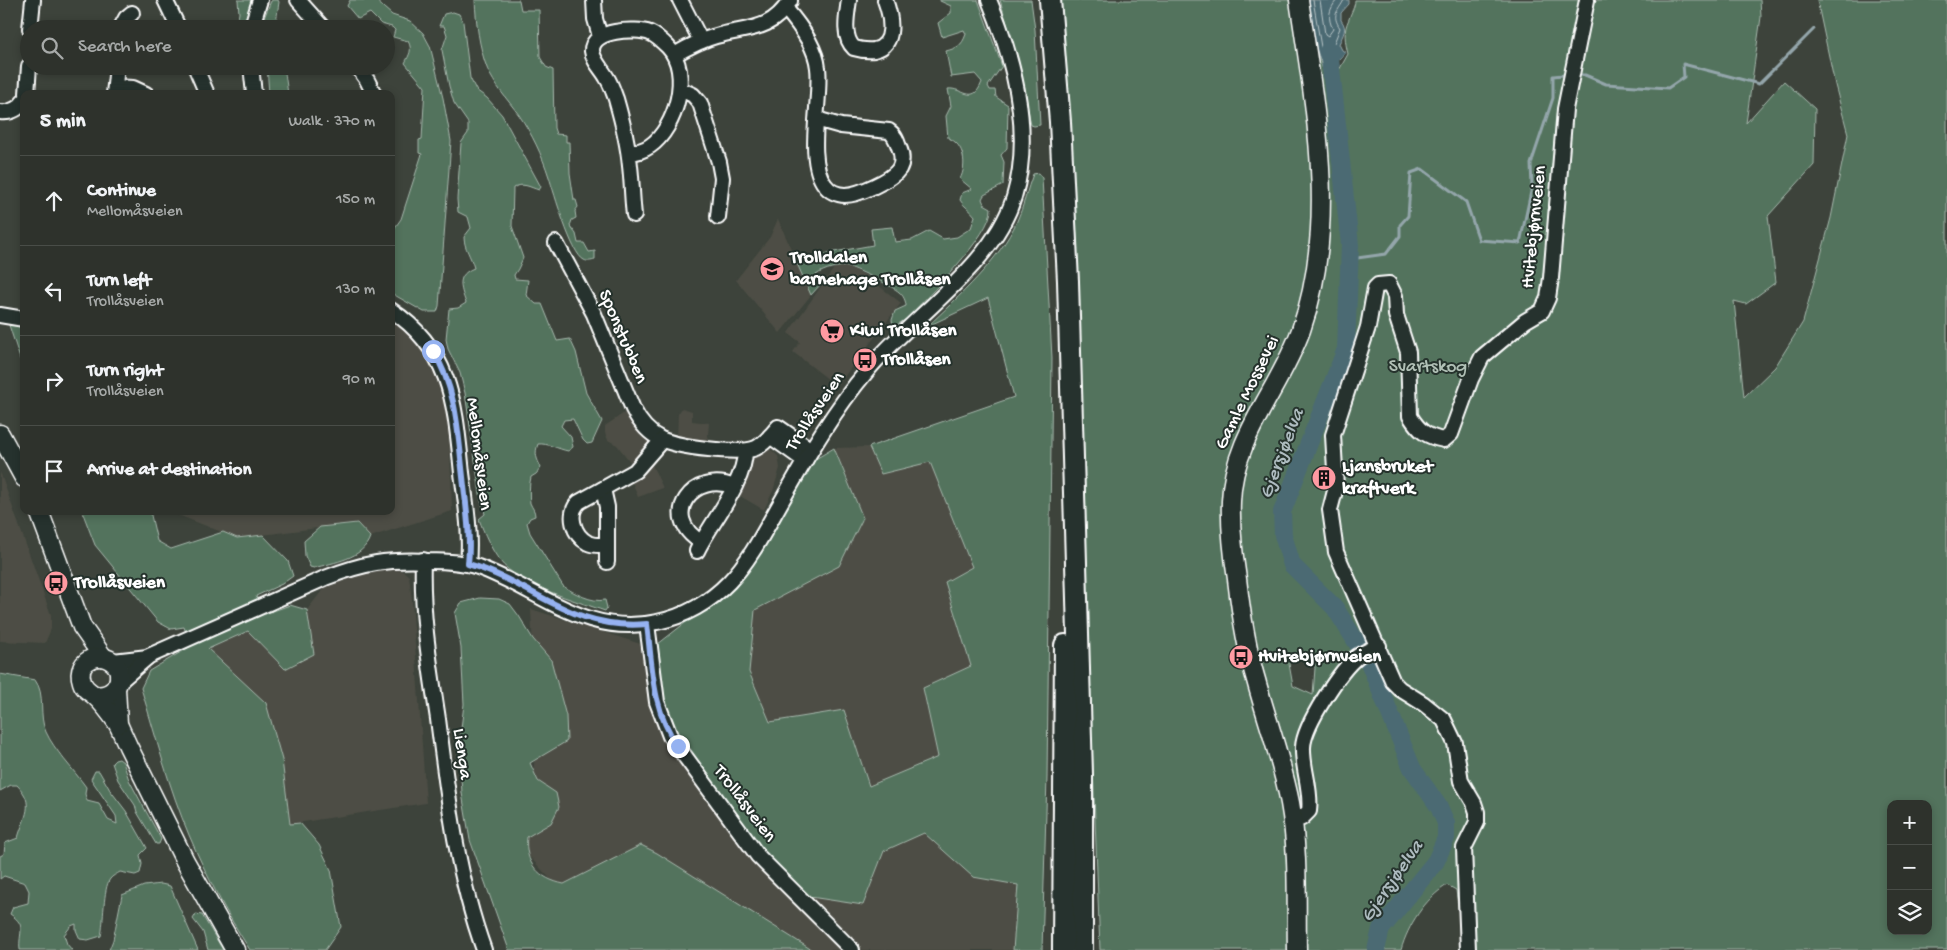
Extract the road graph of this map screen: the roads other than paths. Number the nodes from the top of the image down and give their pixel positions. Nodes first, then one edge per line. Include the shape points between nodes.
1 (33, 0) edge
2 (164, 0) edge
3 (260, 0) edge
4 (298, 0) edge
5 (594, 0) edge
6 (680, 0) edge
7 (849, 0) edge
8 (885, 0) edge
9 (989, 0) edge
10 (1042, 0) edge
11 (1050, 0) edge
12 (1299, 0) edge
13 (1587, 0) edge
14 (788, 4) edge
15 (132, 13) dead end
16 (31, 20) edge
17 (125, 20) edge
18 (175, 20) edge
19 (254, 20) edge
20 (316, 20) edge
21 (600, 36) junction
22 (701, 40) junction
23 (674, 54) junction
24 (28, 75) edge
25 (116, 75) edge
26 (200, 75) edge
27 (252, 75) edge
28 (364, 75) edge
29 (680, 89) junction
30 (27, 90) edge
31 (115, 90) edge
32 (137, 90) edge
33 (205, 90) edge
34 (254, 90) edge
35 (372, 90) edge
36 (20, 105) edge
37 (0, 112) edge
38 (816, 119) junction
39 (629, 153) junction
40 (634, 215) dead end
41 (718, 217) dead end
42 (556, 243) dead end
43 (395, 313) edge
44 (0, 314) edge
45 (20, 318) edge
46 (0, 434) edge
47 (662, 440) junction
48 (745, 451) junction
49 (808, 456) junction
50 (20, 471) edge
51 (734, 487) junction
52 (603, 489) junction
53 (40, 515) edge
54 (607, 544) junction
55 (423, 560) junction
56 (608, 562) dead end
57 (468, 564) junction
58 (647, 624) junction
59 (82, 627) junction
60 (1368, 651) junction
61 (149, 656) junction
62 (108, 659) junction
63 (85, 664) junction
64 (117, 685) junction
65 (94, 695) junction
66 (118, 724) junction
67 (1293, 821) junction
68 (235, 950) edge
69 (484, 950) edge
70 (852, 950) edge
71 (1063, 950) edge
72 (1082, 950) edge
73 (1297, 950) edge
74 (1468, 950) edge

1 - 16 street
2 - 18 street
3 - 19 street
4 - 20 street
5 - 21 street
6 - 22 street
7 - 8 street via 848,39 854,48 866,50 879,49 889,39
9 - 49 street, Trollåsveien via 1009,60 1019,118 1020,172 1009,211 994,238 975,261 869,368 834,414
10 - 71 highway via 1053,122 1061,283 1065,686
11 - 72 highway via 1068,282 1082,785
12 - 67 main road, Gamle Mossevei via 1319,147 1321,200 1318,252 1306,314 1296,343 1238,459 1230,509 1248,650 1282,768
13 - 60 street, Hvitebjørnveien via 1565,109 1548,298 1542,311 1482,357 1451,434 1444,440 1430,437 1415,425 1410,416 1408,352 1396,315 1395,296 1389,284 1375,288 1368,326 1333,435 1336,488 1330,510 1336,552
14 - 22 street via 777,18 764,25
14 - 38 street via 817,63
15 - 17 street
21 - 23 street via 648,32
21 - 39 street via 593,45 593,55 613,90
22 - 23 street
23 - 29 street
24 - 30 street
25 - 31 street
26 - 33 street
27 - 34 street
28 - 35 street
29 - 39 street via 668,124 658,139 644,150
29 - 41 street via 693,95 700,103 719,162 722,178
31 - 32 street
36 - 37 street via 15,110
38 - 38 street via 818,167 823,184 830,190 842,195 856,192 888,179 902,163 896,139 889,131 841,126
39 - 40 street
42 - 47 street, Sponstubben via 594,314 632,409 645,427
43 - 57 street, Mellomåsveien via 425,339 439,360 449,385 456,416 468,523
44 - 45 street
46 - 50 main road
47 - 48 street, Sponstubben via 717,450
47 - 52 street via 635,471
48 - 49 street, Sponstubben via 762,445 774,432
48 - 51 street
49 - 58 street, Trollåsveien via 751,554 731,580 696,607 670,619
51 - 51 street via 699,547 682,520 681,509 685,500 705,485 717,483
52 - 54 street via 607,507
52 - 54 street via 577,504 572,516 584,541 595,545
53 - 59 main road
54 - 56 street
55 - 57 street, Trollåsveien
55 - 61 street, Trollåsveien via 392,560 360,566 325,578
55 - 69 street, Lienga via 424,616 454,837 465,890
57 - 58 street, Trollåsveien via 582,617 614,624
58 - 70 street, Trollåsveien via 657,702 670,736 758,856
59 - 62 main road
59 - 63 main road
60 - 67 street via 1320,703 1308,728 1303,758 1309,811
60 - 74 street via 1400,689 1444,720 1455,743 1461,781 1478,812 1477,822 1464,848
61 - 62 street, Trollåsveien
61 - 64 street, Trollåsveien
62 - 63 main road via 93,658
62 - 64 main road via 118,668
63 - 65 main road via 81,672 82,681 86,690
64 - 65 main road via 108,694
64 - 66 main road
65 - 66 main road
66 - 68 main road via 185,861
67 - 73 main road, Gamle Mossevei

